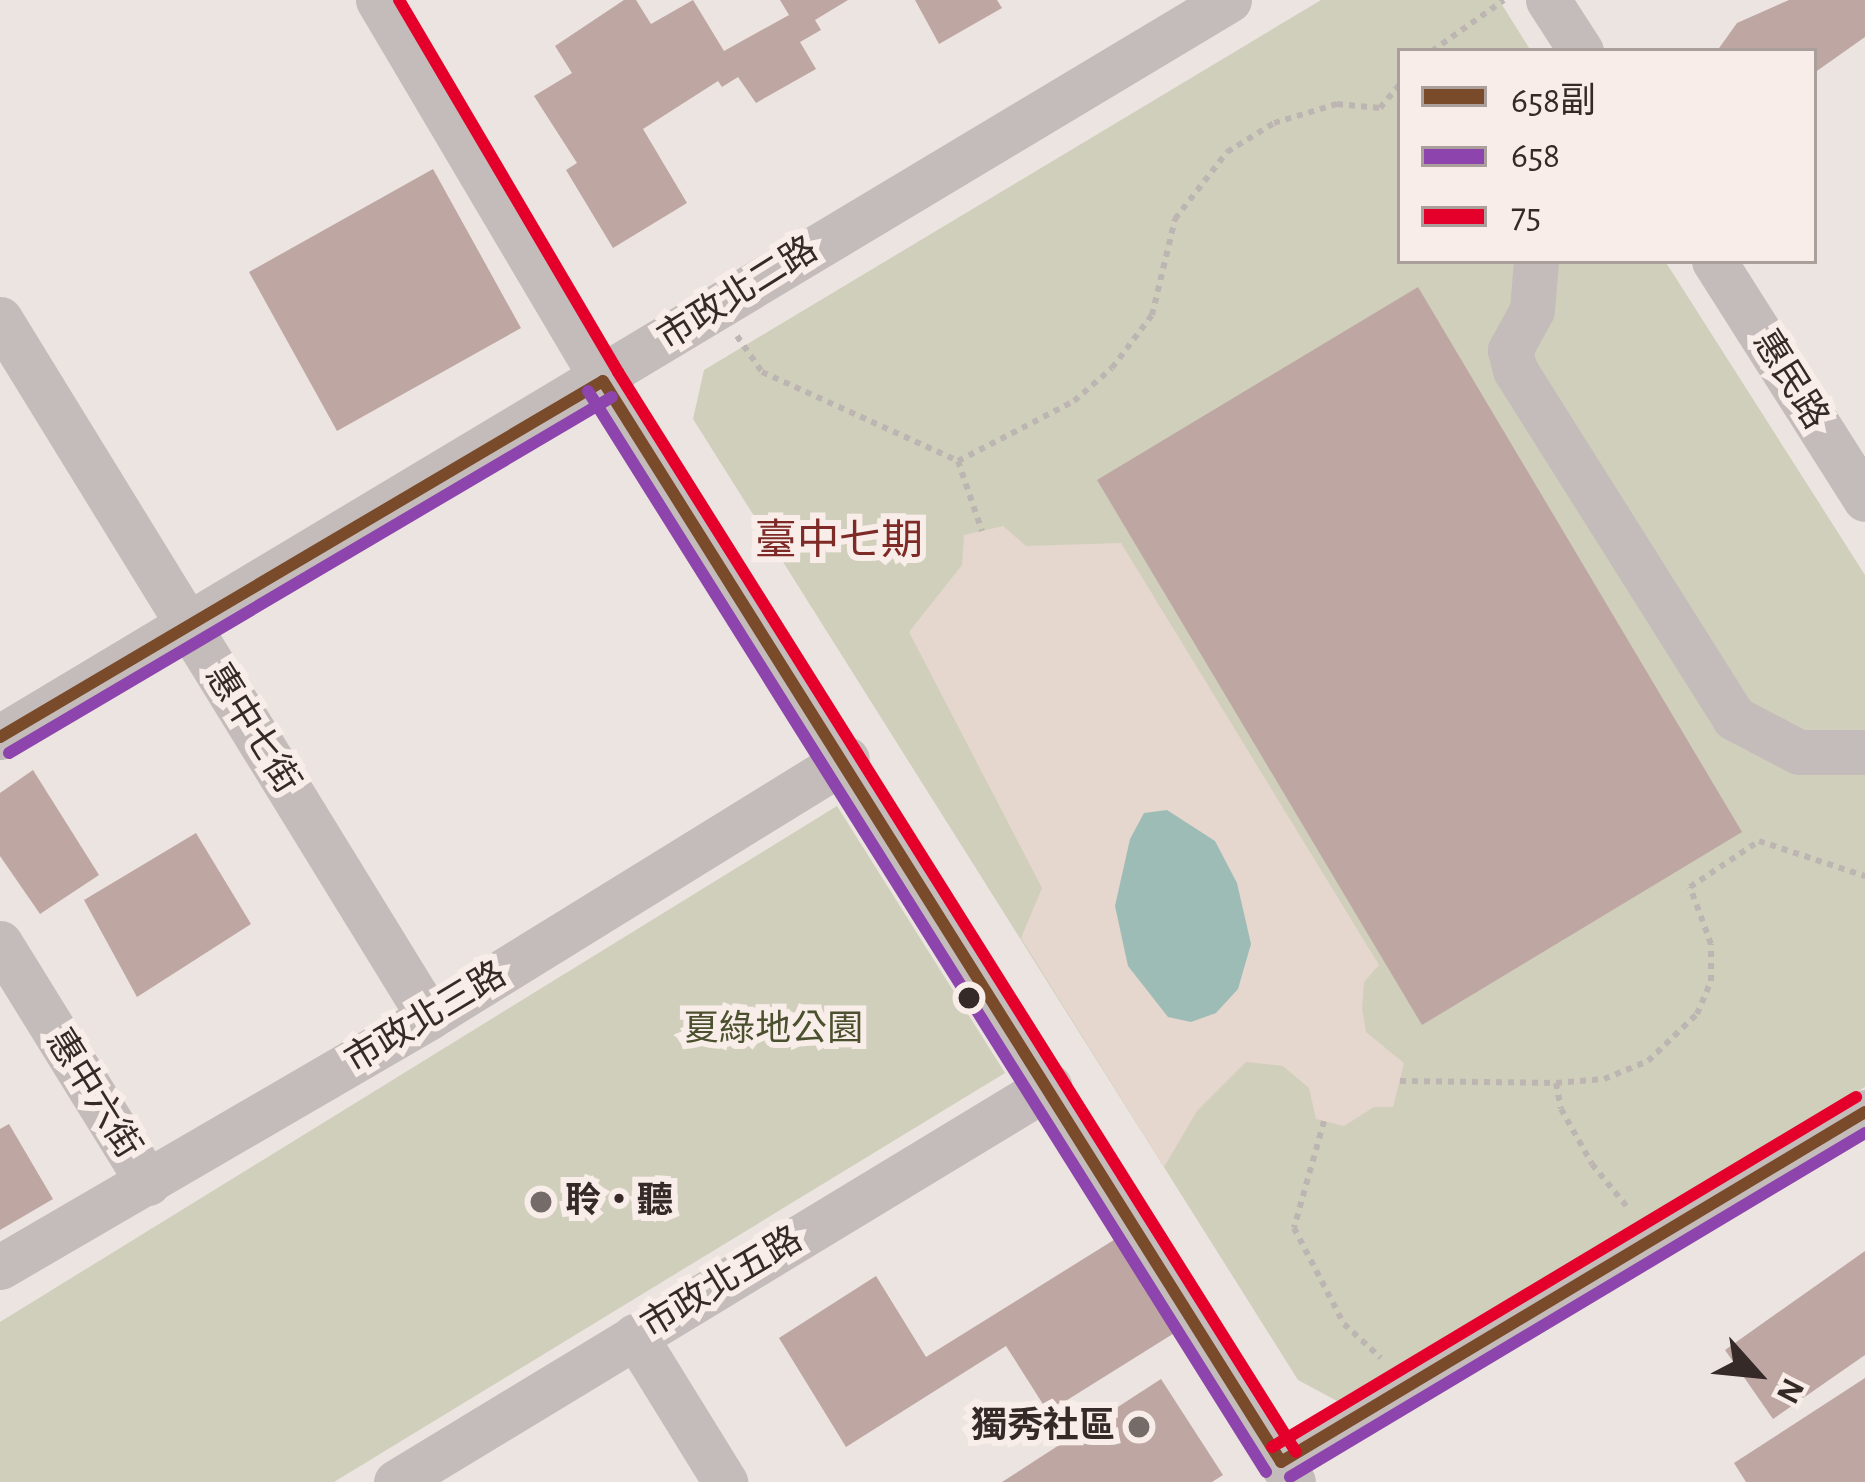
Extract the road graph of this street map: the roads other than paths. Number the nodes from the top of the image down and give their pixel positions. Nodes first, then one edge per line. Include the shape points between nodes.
1 (378, 0) edge
2 (1229, 0) edge
3 (1549, 0) edge
4 (1579, 48) edge
5 (1536, 264) edge
6 (1716, 264) edge
7 (0, 319) edge
8 (602, 381) junction
9 (1865, 499) edge
10 (189, 626) junction
11 (0, 737) edge
12 (1865, 752) edge
13 (847, 759) junction
14 (0, 943) edge
15 (429, 1017) junction
16 (1048, 1086) junction
17 (1865, 1112) edge
18 (148, 1183) junction
19 (0, 1267) edge
20 (634, 1336) junction
21 (1287, 1472) edge
22 (396, 1482) edge
23 (725, 1482) edge

1 - 8 street
2 - 8 street, 市政北二路 via 716,304
3 - 4 street
5 - 12 street via 1532,310 1510,350 1514,370 1734,718 1799,752
6 - 9 street, 惠民路
7 - 10 street, 惠中七街
8 - 10 street, 市政北二路
8 - 13 street
10 - 11 street, 市政北二路
10 - 15 street, 惠中七街
13 - 15 street, 市政北三路
13 - 16 street
14 - 18 street, 惠中六街
15 - 18 street, 市政北三路
16 - 20 street, 市政北五路
16 - 21 street
17 - 21 street via 1410,1384
18 - 19 street, 市政北三路
20 - 22 street, 市政北五路
20 - 23 street

